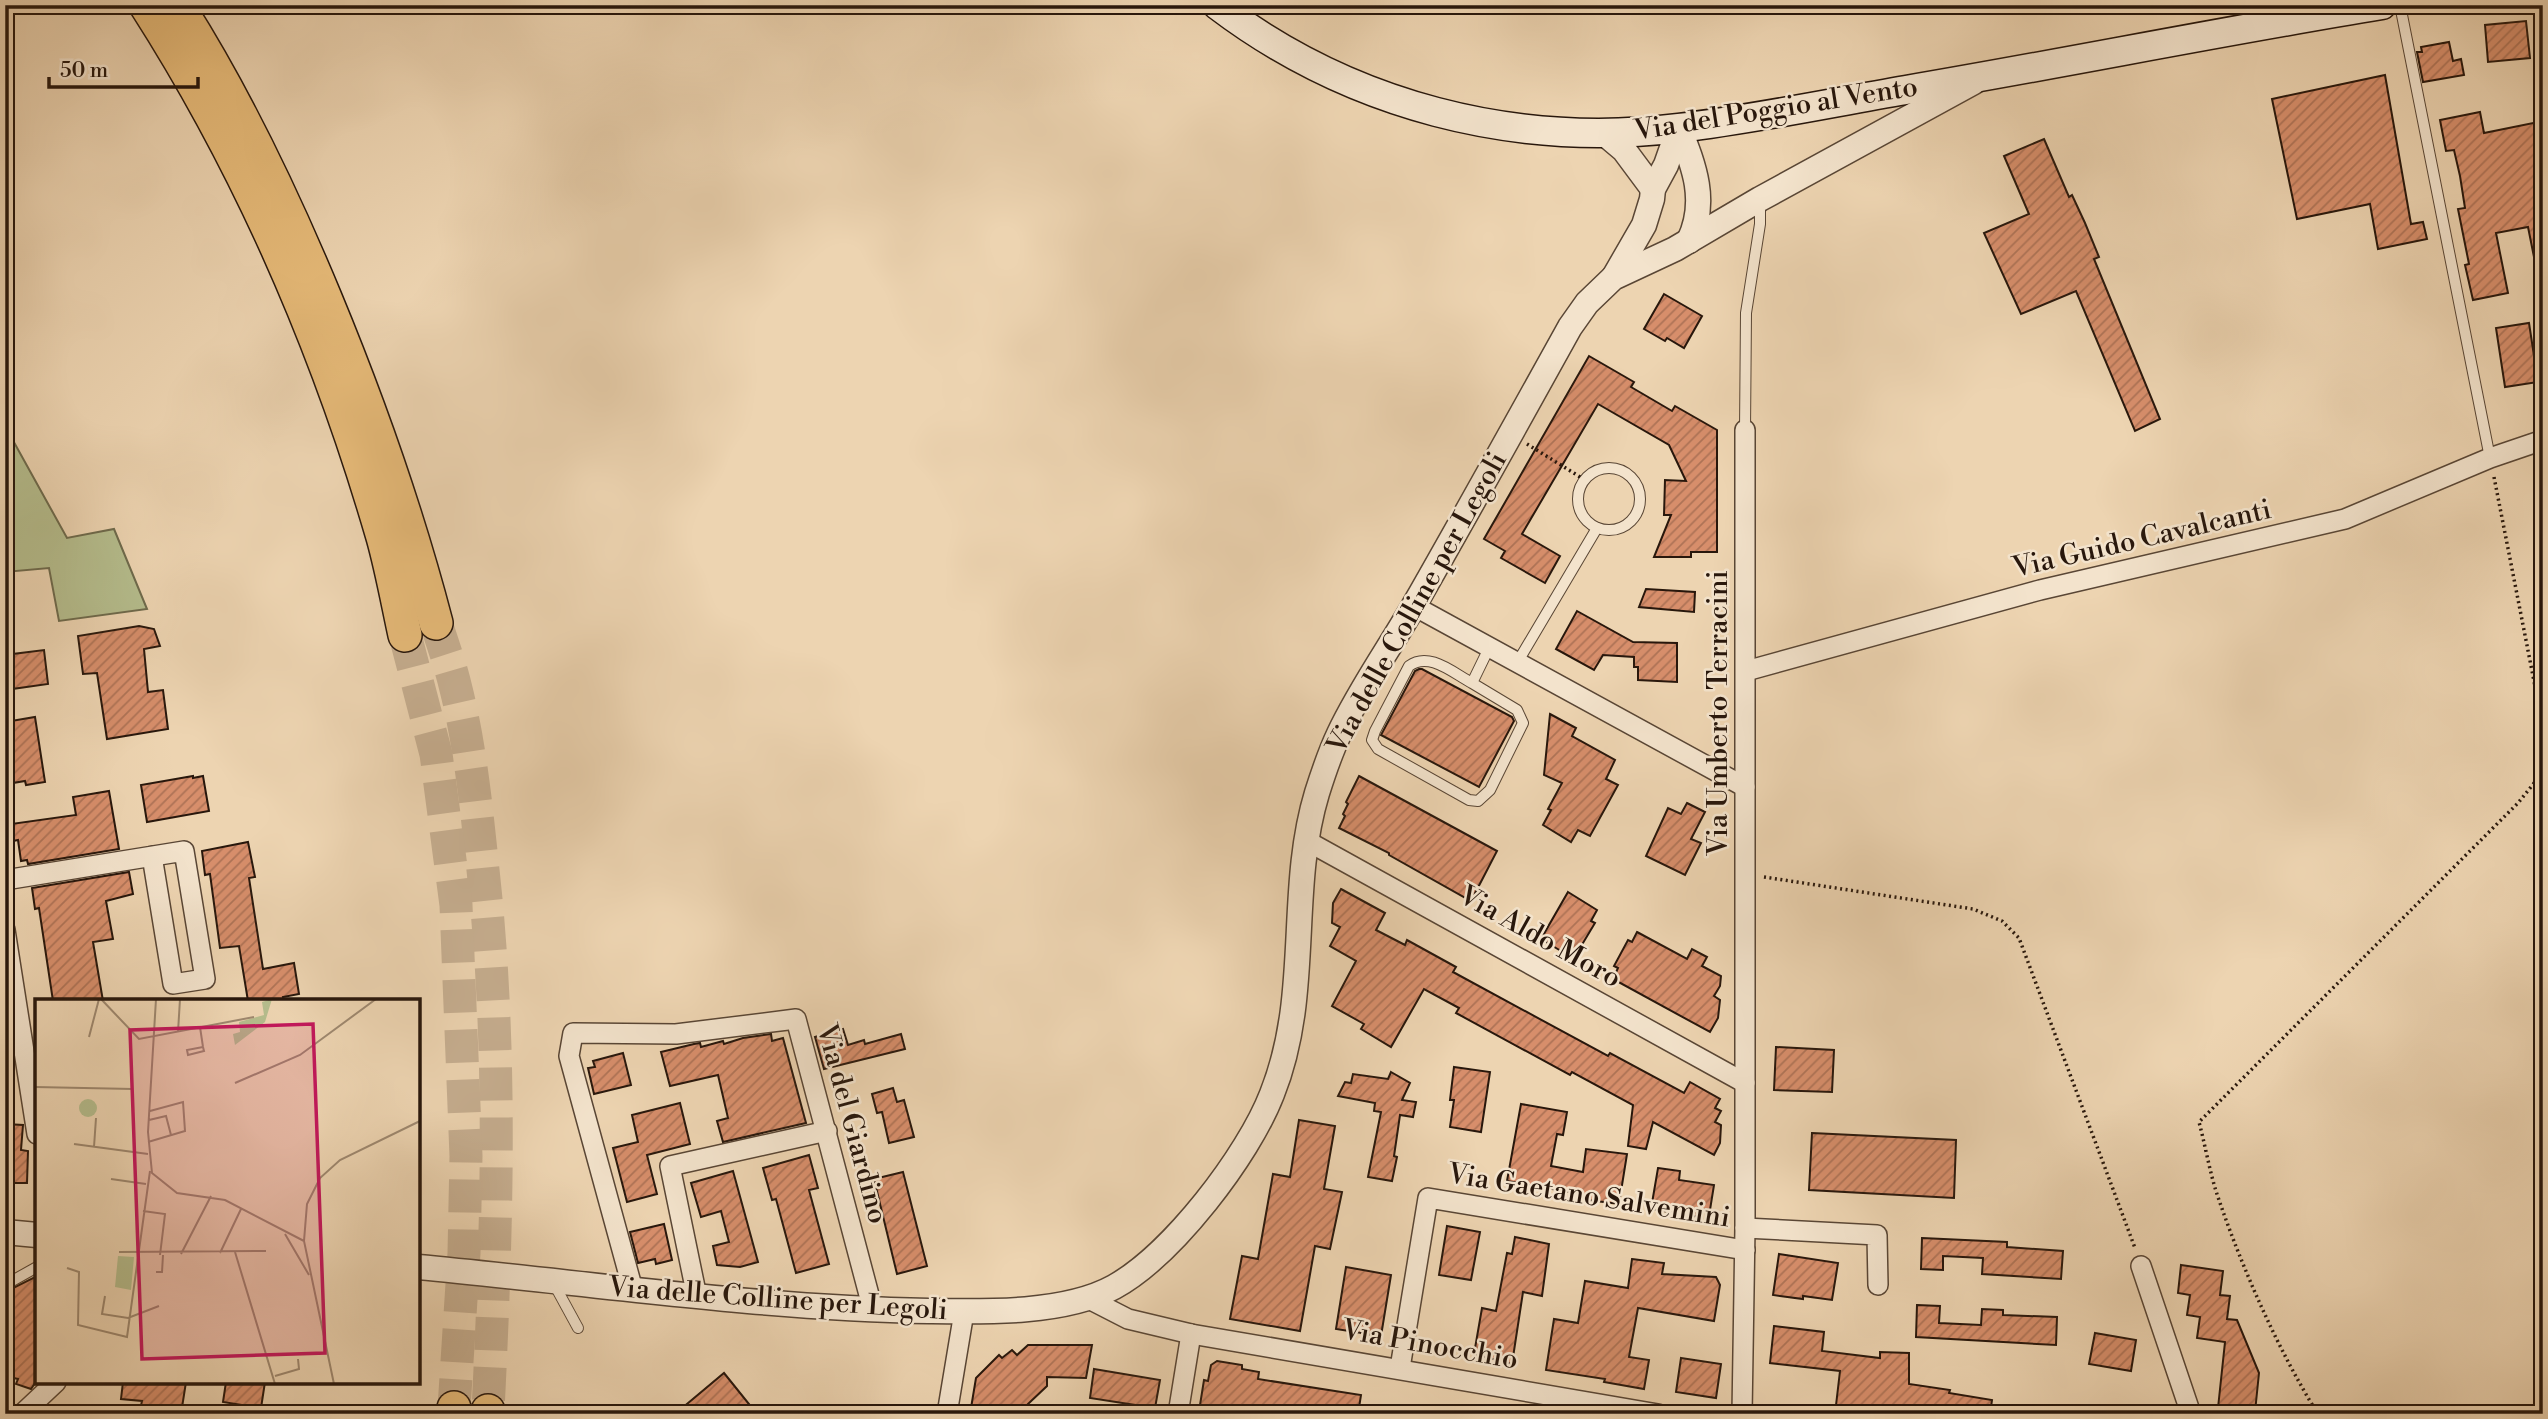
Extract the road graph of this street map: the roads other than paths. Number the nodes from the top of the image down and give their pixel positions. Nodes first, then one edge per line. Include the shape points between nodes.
1 (146, 5) edge
2 (177, 5) edge
3 (1217, 5) edge
4 (2382, 5) edge
5 (2400, 5) edge
6 (1984, 77) junction
7 (1679, 128) junction
8 (1605, 134) junction
9 (1653, 189) junction
10 (1760, 199) junction
11 (1689, 241) junction
12 (1614, 278) junction
13 (1745, 430) joint
14 (2543, 440) edge
15 (2490, 458) junction
16 (1597, 528) junction
17 (1414, 606) junction
18 (436, 623) tunnel mouth
19 (405, 635) tunnel mouth
20 (1489, 648) junction
21 (1517, 663) junction
22 (1746, 671) junction
23 (1472, 683) junction
24 (1745, 787) junction
25 (1307, 841) junction
26 (152, 856) junction
27 (5, 880) edge
28 (5, 930) edge
29 (15, 1050) edge
30 (1745, 1083) junction
31 (35, 1126) edge
32 (827, 1131) junction
33 (1745, 1228) junction
34 (5, 1233) edge
35 (35, 1235) edge
36 (1745, 1250) junction
37 (2141, 1266) road end
38 (420, 1267) edge
39 (35, 1268) edge
40 (552, 1281) junction
41 (5, 1285) edge
42 (1878, 1285) dead end
43 (633, 1290) junction
44 (698, 1297) junction
45 (1087, 1298) junction
46 (873, 1310) junction
47 (964, 1311) junction
48 (578, 1328) dead end
49 (1191, 1334) junction
50 (1400, 1368) junction
51 (54, 1384) edge
52 (22, 1414) edge
53 (947, 1414) edge
54 (1178, 1414) edge
55 (1658, 1414) edge
56 (1742, 1414) edge
57 (2191, 1414) edge

1 - 19 highway via 224,139 310,323 383,539
2 - 18 highway via 240,115 310,263 375,424
3 - 8 main road, Via del Poggio al Vento via 1306,61 1416,107 1516,129
4 - 6 main road
5 - 15 lane
6 - 7 main road, Via del Poggio al Vento
6 - 10 street
7 - 8 main road, Via del Poggio al Vento
7 - 9 street
7 - 11 street via 1699,194 1697,221
8 - 9 street via 1624,150
9 - 12 street via 1644,225
10 - 11 street
10 - 13 lane, Via Umberto Terracini via 1746,313
11 - 12 street
12 - 17 street, Via delle Colline per Legoli via 1570,327
13 - 22 street, Via Umberto Terracini
14 - 15 street, Via Guido Cavalcanti
15 - 22 street, Via Guido Cavalcanti via 2345,519 2040,590
16 - 16 lane via 1579,506 1585,480 1602,469 1621,471 1640,492 1638,512 1625,526 1606,531
16 - 21 lane
17 - 20 street
17 - 25 street, Via delle Colline per Legoli via 1339,734 1317,794
20 - 21 street
20 - 23 lane
21 - 24 street
22 - 24 street, Via Umberto Terracini
23 - 23 lane via 1427,659 1416,661 1404,674 1372,740 1378,749 1478,801 1490,790 1523,723 1517,709
24 - 30 street, Via Umberto Terracini
25 - 30 street, Via Aldo Moro
25 - 45 street, Via delle Colline per Legoli via 1294,1011 1271,1097 1241,1151 1183,1230 1133,1274
26 - 26 street via 173,984 205,979 184,851
26 - 27 street
28 - 29 street
29 - 31 street
30 - 33 street, Via Umberto Terracini
32 - 43 street, Via del Giardino via 796,1019 676,1034 573,1033 569,1056
32 - 44 street via 670,1166
32 - 46 street, Via del Giardino
33 - 36 street, Via Umberto Terracini
33 - 42 street via 1877,1235
34 - 35 street
36 - 50 street, Via Gaetano Salvemini via 1428,1198
36 - 56 street, Via Umberto Terracini
37 - 57 street
38 - 40 street, Via delle Colline per Legoli
39 - 41 lane
40 - 43 street, Via delle Colline per Legoli
40 - 48 lane
43 - 44 street, Via delle Colline per Legoli
44 - 46 street, Via delle Colline per Legoli
45 - 47 street, Via delle Colline per Legoli via 1049,1306
45 - 49 street, Via Pinocchio via 1128,1319
46 - 47 street, Via delle Colline per Legoli
47 - 53 street
49 - 50 street, Via Pinocchio
49 - 54 street
50 - 55 street, Via Pinocchio
51 - 52 street

